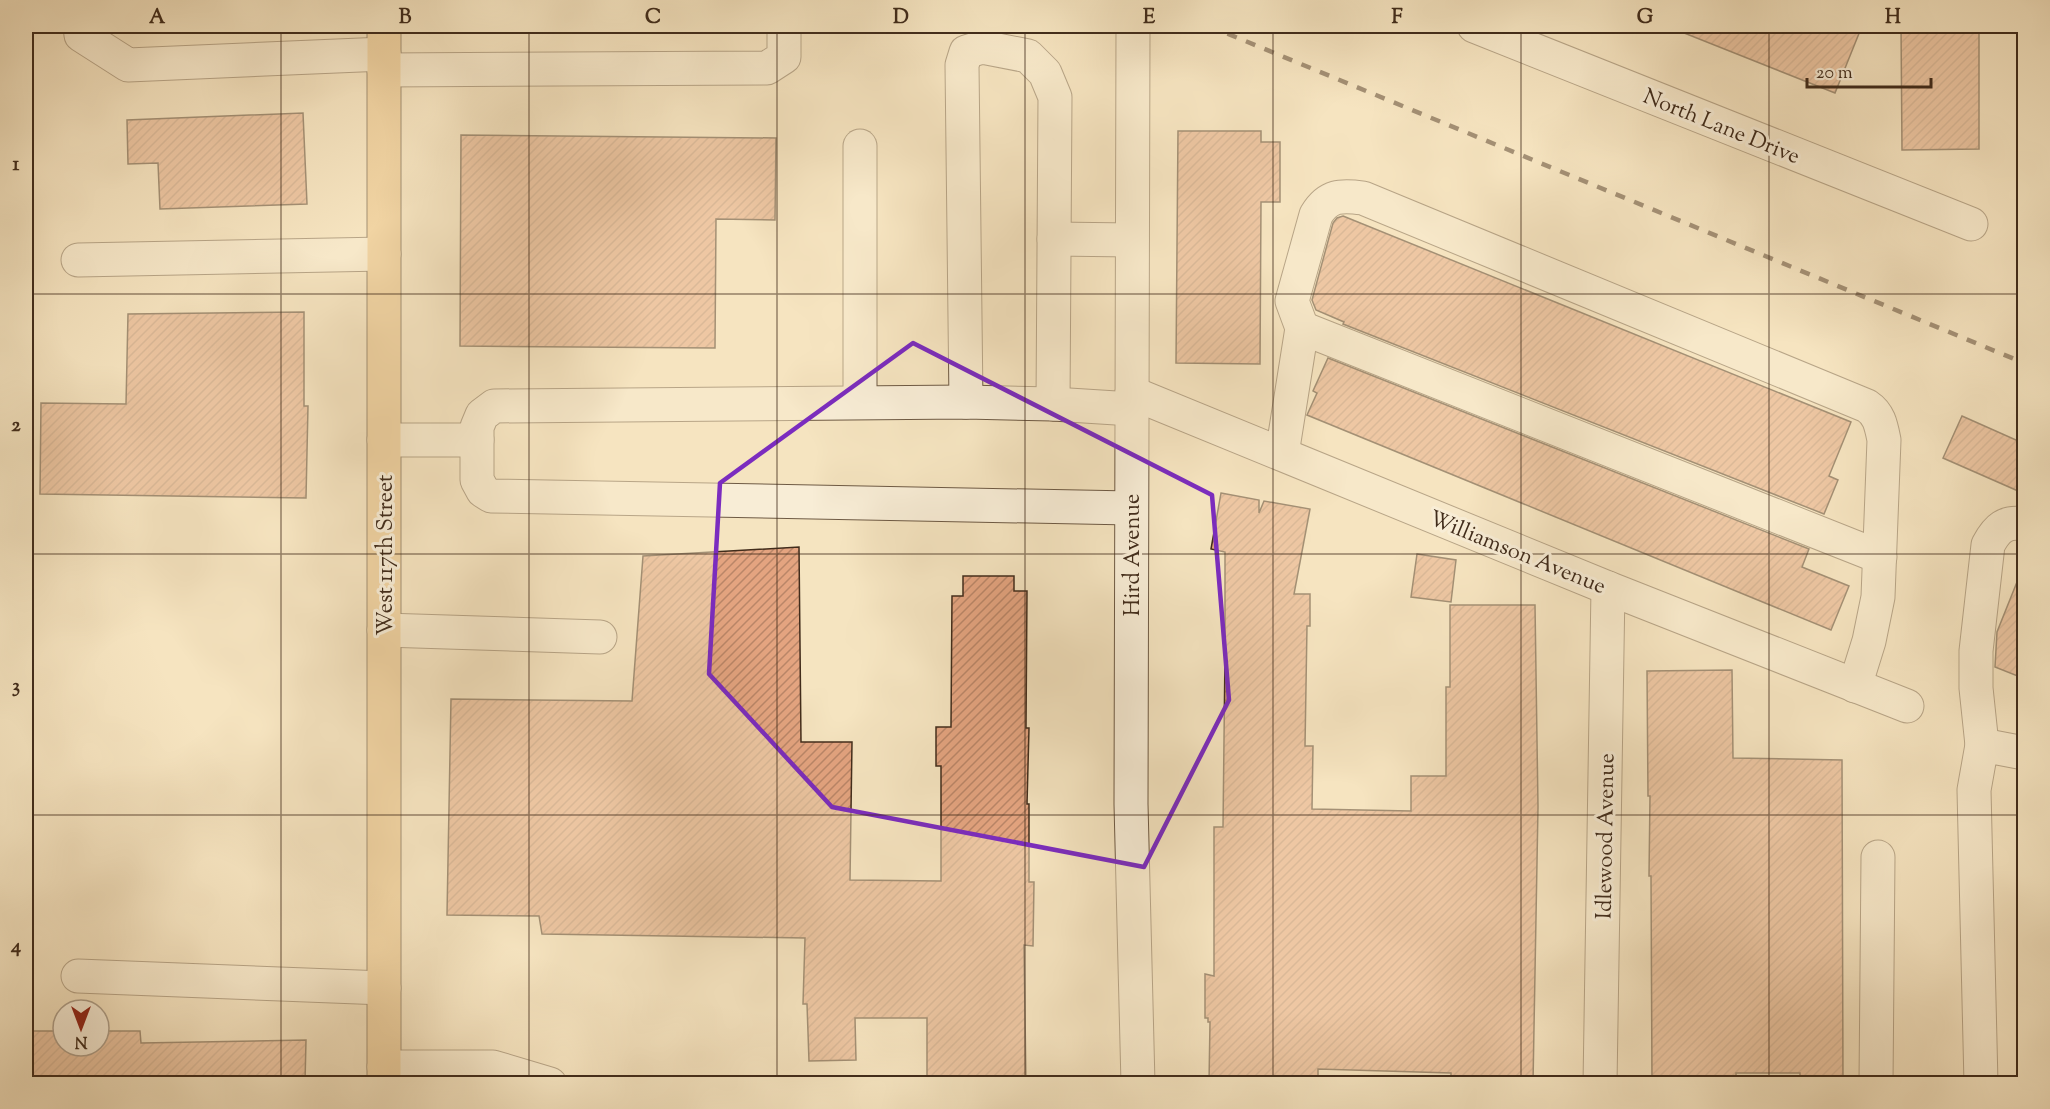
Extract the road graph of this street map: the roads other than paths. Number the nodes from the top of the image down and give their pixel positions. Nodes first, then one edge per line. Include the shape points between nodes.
1 (80, 26) edge
2 (784, 26) edge
3 (1133, 26) edge
4 (1474, 26) edge
5 (384, 50) edge
6 (860, 146) dead end
7 (1971, 224) dead end
8 (1054, 239) junction
9 (1132, 240) junction
10 (384, 254) junction
11 (78, 261) dead end
12 (1302, 328) junction
13 (1132, 401) junction
14 (860, 402) junction
15 (966, 402) junction
16 (1053, 404) junction
17 (384, 440) junction
18 (477, 440) junction
19 (1282, 454) junction
20 (1131, 508) junction
21 (2025, 524) edge
22 (1880, 557) junction
23 (1608, 588) junction
24 (384, 630) junction
25 (600, 637) dead end
26 (1855, 686) junction
27 (1907, 706) dead end
28 (1982, 745) junction
29 (2025, 753) edge
30 (1878, 857) dead end
31 (78, 976) dead end
32 (384, 988) junction
33 (384, 1075) edge
34 (494, 1075) edge
35 (550, 1083) edge
36 (1138, 1083) edge
37 (1600, 1083) edge
38 (1876, 1083) edge
39 (1981, 1083) edge

1 - 5 street via 81,35 128,65
2 - 5 street via 784,57 767,68
3 - 9 street, Hird Avenue
4 - 7 street, North Lane Drive
5 - 10 main road, West 117th Street
6 - 14 street
8 - 9 street
8 - 15 street via 1055,97 1045,73 1028,56 982,47 966,52 962,65
8 - 16 street
9 - 13 street, Hird Avenue
10 - 11 street
10 - 17 main road, West 117th Street
12 - 19 street
12 - 22 street
12 - 22 street via 1292,301 1316,215 1332,198 1363,198 1867,406 1875,412 1884,440
13 - 16 street, Williamson Avenue
13 - 19 street, Williamson Avenue
13 - 20 street, Hird Avenue
14 - 15 street, Williamson Avenue
14 - 18 street, Williamson Avenue via 494,406 482,415
15 - 16 street, Williamson Avenue
17 - 18 street
17 - 24 main road, West 117th Street
18 - 20 street, Williamson Avenue via 477,480 491,496
19 - 23 street, Williamson Avenue
20 - 36 street, Hird Avenue via 1131,804
21 - 28 street via 2012,522 1995,531 1988,545 1976,651
22 - 26 street via 1878,597
23 - 26 street, Williamson Avenue
23 - 37 street, Idlewood Avenue
24 - 25 street
24 - 32 main road, West 117th Street
26 - 27 street, Williamson Avenue
28 - 29 street
28 - 39 street via 1974,790
30 - 38 street
31 - 32 street
32 - 33 main road, West 117th Street
33 - 34 street
34 - 35 street

